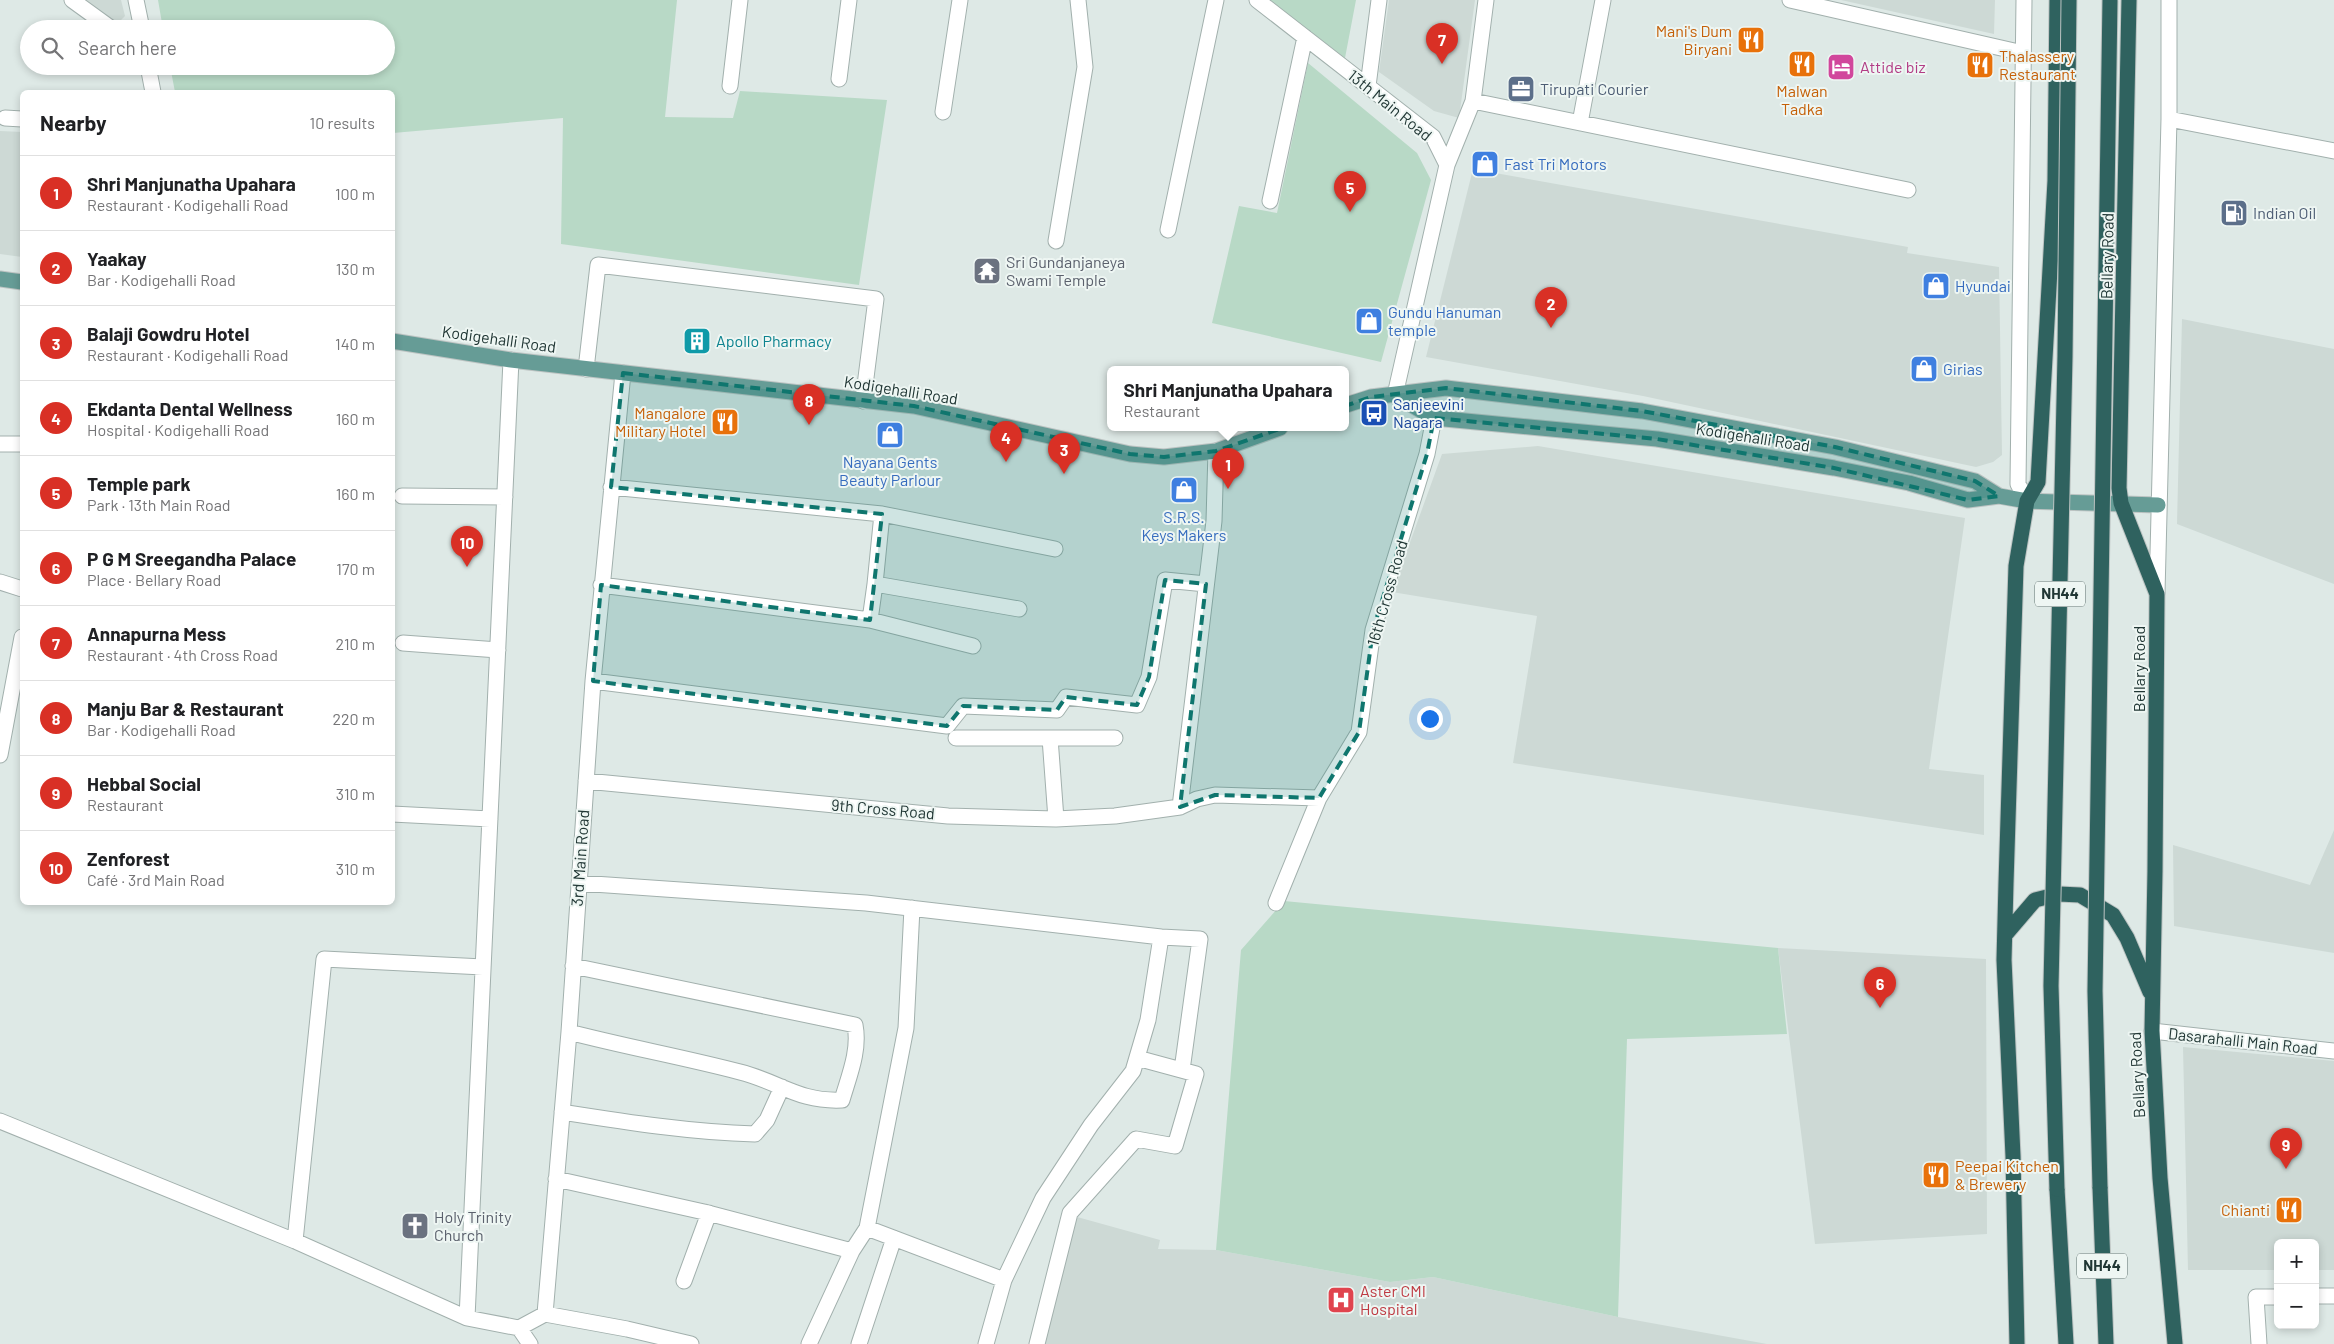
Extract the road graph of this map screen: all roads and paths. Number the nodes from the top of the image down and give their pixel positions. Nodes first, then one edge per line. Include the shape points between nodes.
1 (72, 0) edge
2 (136, 0) edge
3 (740, 0) edge
4 (849, 0) edge
5 (960, 0) edge
6 (1078, 0) edge
7 (1216, 0) edge
8 (1257, 0) edge
9 (1379, 0) edge
10 (1486, 0) edge
11 (1604, 0) edge
12 (1790, 0) edge
13 (2024, 0) edge
14 (2057, 0) edge
15 (2069, 0) edge
16 (2110, 0) edge
17 (2129, 0) edge
18 (2169, 0) edge
19 (100, 20) edge
20 (140, 20) edge
21 (1305, 37) junction
22 (2023, 53) junction
23 (150, 75) edge
24 (839, 79) dead end
25 (730, 86) dead end
26 (1368, 86) junction
27 (153, 90) edge
28 (1473, 101) junction
29 (943, 112) dead end
30 (5, 118) dead end
31 (20, 119) edge
32 (2169, 119) junction
33 (1580, 123) junction
34 (2334, 151) edge
35 (1447, 165) junction
36 (1908, 190) dead end
37 (1270, 201) dead end
38 (1168, 230) dead end
39 (1056, 241) dead end
40 (0, 279) edge
41 (20, 282) edge
42 (395, 341) edge
43 (511, 360) junction
44 (586, 369) junction
45 (623, 373) junction
46 (1395, 395) junction
47 (863, 401) junction
48 (1349, 404) edge
49 (1434, 418) junction
50 (1271, 431) edge
51 (0, 444) edge
52 (20, 444) edge
53 (1216, 450) junction
54 (611, 487) junction
55 (402, 496) dead end
56 (1999, 496) junction
57 (505, 497) junction
58 (2027, 501) junction
59 (2121, 503) junction
60 (2158, 505) junction
61 (882, 514) junction
62 (1055, 549) dead end
63 (0, 582) edge
64 (875, 584) junction
65 (1206, 584) junction
66 (601, 585) junction
67 (20, 588) edge
68 (2157, 594) junction
69 (1019, 610) dead end
70 (870, 620) junction
71 (403, 643) dead end
72 (20, 645) edge
73 (973, 646) dead end
74 (498, 650) junction
75 (593, 681) junction
76 (4, 712) edge
77 (956, 738) dead end
78 (1050, 738) junction
79 (1116, 738) dead end
80 (0, 755) edge
81 (586, 781) junction
82 (1319, 798) junction
83 (1180, 808) junction
84 (395, 814) edge
85 (490, 819) junction
86 (1056, 819) junction
87 (579, 883) junction
88 (1276, 903) dead end
89 (912, 908) junction
90 (2005, 935) junction
91 (1161, 937) junction
92 (573, 966) junction
93 (483, 967) junction
94 (2153, 998) junction
95 (2152, 1031) junction
96 (569, 1032) junction
97 (2334, 1050) edge
98 (1137, 1058) junction
99 (1182, 1070) junction
100 (782, 1086) junction
101 (562, 1112) junction
102 (0, 1121) edge
103 (556, 1180) junction
104 (709, 1213) junction
105 (867, 1228) junction
106 (894, 1238) junction
107 (295, 1241) junction
108 (852, 1251) junction
109 (1004, 1280) junction
110 (684, 1281) dead end
111 (2319, 1296) edge
112 (2334, 1296) edge
113 (2274, 1297) edge
114 (545, 1314) junction
115 (467, 1318) junction
116 (519, 1328) junction
117 (530, 1344) edge
118 (691, 1344) edge
119 (809, 1344) edge
120 (859, 1344) edge
121 (986, 1344) edge
122 (1036, 1344) edge
123 (2017, 1344) edge
124 (2066, 1344) edge
125 (2106, 1344) edge
126 (2175, 1344) edge
127 (2259, 1344) edge

1 - 19 street
2 - 20 street
3 - 25 street
4 - 24 street
5 - 29 street
6 - 39 street via 1085,67
7 - 38 street
8 - 21 street, 13th Main Road
9 - 26 street
10 - 28 street
11 - 33 street
12 - 22 street
13 - 22 street
14 - 58 highway via 2055,180 2038,482
15 - 124 highway, NH44, bridge via 2051,986
16 - 125 highway, Bellary Road / NH44, bridge via 2095,991
17 - 59 highway, Bellary Road via 2119,471
18 - 32 street
21 - 26 street, 13th Main Road
21 - 37 street
22 - 58 street via 2018,484
23 - 27 street
26 - 35 street, 13th Main Road via 1433,137
28 - 33 street
28 - 35 street
30 - 31 street
32 - 34 street
32 - 60 street
33 - 36 street
35 - 46 street
40 - 41 main road
42 - 43 main road, Kodigehalli Road
43 - 44 main road, Kodigehalli Road
43 - 57 street
44 - 45 main road, Kodigehalli Road
44 - 47 street via 598,265 876,299
45 - 47 main road, Kodigehalli Road
45 - 54 street, 3rd Main Road
46 - 48 main road
46 - 49 main road, Kodigehalli Road
46 - 56 main road via 1446,388 1642,411 1844,449 1975,481
47 - 53 main road, Kodigehalli Road via 914,406 1130,454 1164,457
49 - 56 main road, Kodigehalli Road via 1657,439 1834,468 1909,483 1968,500
49 - 82 street, 16th Cross Road via 1427,454 1373,630 1359,732
50 - 53 main road, Kodigehalli Road
51 - 52 street
53 - 65 street via 1214,521
54 - 61 street
54 - 66 street, 3rd Main Road
55 - 57 street
56 - 58 main road, Kodigehalli Road
57 - 74 street
58 - 59 main road, Kodigehalli Road
58 - 90 highway via 2016,566
59 - 60 main road, Kodigehalli Road
59 - 68 highway, Bellary Road
60 - 68 street
61 - 62 street
61 - 64 street
63 - 67 street
64 - 69 street
64 - 70 street
65 - 75 street via 1165,580 1149,676 1137,705 1066,698 1057,710 963,706 947,726
65 - 83 street
66 - 70 street
66 - 75 street, 3rd Main Road
68 - 94 highway, Bellary Road
70 - 73 street
71 - 74 street
72 - 76 street
74 - 85 street
75 - 81 street, 3rd Main Road
76 - 80 street
77 - 78 street
78 - 79 street
78 - 86 street
81 - 86 street, 9th Cross Road via 948,816
81 - 87 street, 3rd Main Road
82 - 83 street via 1215,794
82 - 88 street, 16th Cross Road
83 - 86 street, 9th Cross Road
84 - 85 street
85 - 93 street
87 - 89 street
87 - 92 street, 3rd Main Road
89 - 91 street
89 - 105 street via 906,1028
90 - 94 highway via 2035,900 2059,894 2080,895 2113,915 2127,938
90 - 123 highway
91 - 98 street via 1148,1020
91 - 99 street via 1200,939
92 - 96 street, 3rd Main Road
92 - 100 street via 854,1025 857,1038 854,1057 842,1100 821,1101 801,1096
93 - 107 street via 324,959
93 - 115 street
94 - 95 highway, Bellary Road
95 - 97 street, Dasarahalli Main Road
95 - 126 highway, Bellary Road via 2160,1178
96 - 100 street via 742,1072
96 - 101 street, 3rd Main Road
98 - 99 street
98 - 109 street via 1133,1071 1043,1198
99 - 122 street via 1196,1074 1175,1146 1136,1139 1070,1213
100 - 101 street via 767,1120 754,1134 650,1126
101 - 103 street, 3rd Main Road
102 - 107 street
103 - 104 street
103 - 114 street, 3rd Main Road
104 - 108 street
104 - 110 street
105 - 106 street
105 - 108 street
106 - 109 street
106 - 120 street
107 - 115 street
108 - 119 street
109 - 121 street
111 - 112 street
113 - 127 street via 2256,1297
114 - 116 street
114 - 118 street
115 - 116 street
116 - 117 street

